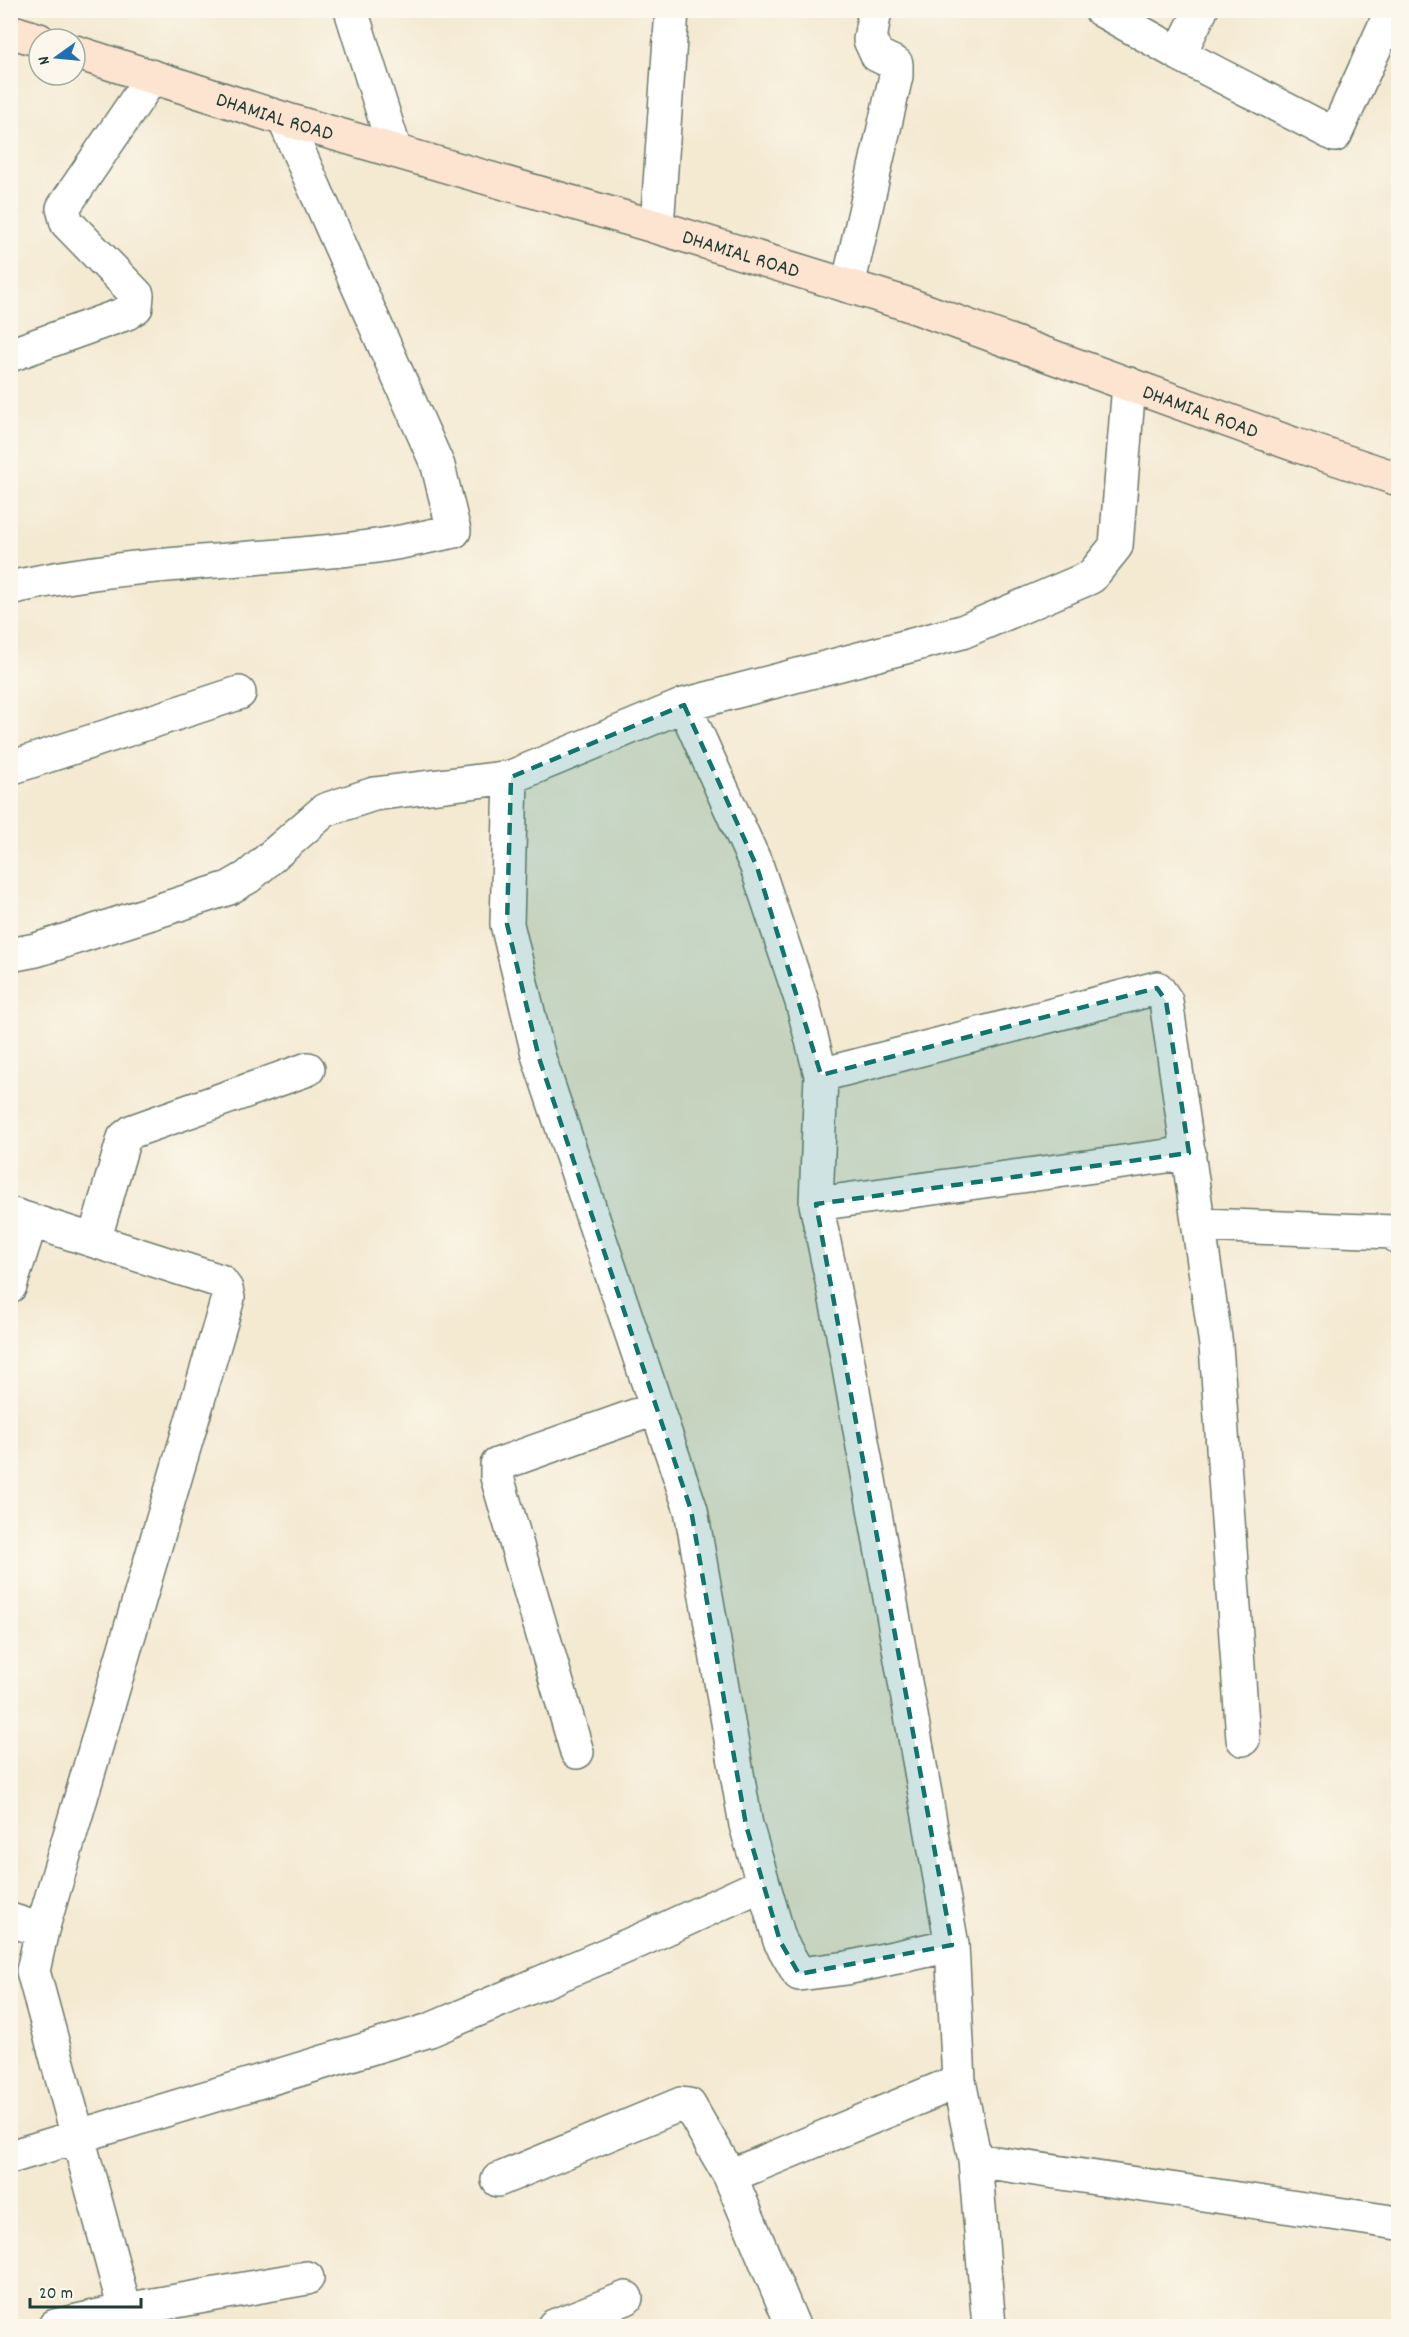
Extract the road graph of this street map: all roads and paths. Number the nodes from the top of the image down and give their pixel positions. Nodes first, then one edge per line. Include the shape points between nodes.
1 (351, 10) edge
2 (672, 10) edge
3 (875, 10) edge
4 (1101, 10) edge
5 (1201, 10) edge
6 (1392, 10) edge
7 (10, 31) edge
8 (27, 36) edge
9 (1179, 54) junction
10 (87, 56) edge
11 (152, 77) junction
12 (284, 119) junction
13 (395, 152) junction
14 (657, 226) junction
15 (848, 286) junction
16 (10, 355) edge
17 (1129, 384) junction
18 (1398, 479) edge
19 (10, 588) edge
20 (239, 693) dead end
21 (684, 705) junction
22 (10, 768) edge
23 (511, 777) junction
24 (10, 955) edge
25 (308, 1070) dead end
26 (821, 1075) junction
27 (1189, 1153) junction
28 (816, 1204) junction
29 (21, 1217) edge
30 (1199, 1225) junction
31 (1398, 1237) edge
32 (94, 1241) junction
33 (10, 1286) edge
34 (657, 1407) junction
35 (1243, 1739) dead end
36 (578, 1752) dead end
37 (763, 1884) junction
38 (10, 1920) edge
39 (42, 1930) junction
40 (951, 1945) junction
41 (959, 2081) junction
42 (78, 2137) junction
43 (10, 2157) edge
44 (975, 2160) junction
45 (730, 2176) junction
46 (498, 2181) dead end
47 (1398, 2223) edge
48 (307, 2278) dead end
49 (626, 2298) dead end
50 (129, 2318) edge
51 (55, 2326) edge
52 (554, 2326) edge
53 (793, 2326) edge
54 (989, 2326) edge

1 - 13 street
2 - 14 street
3 - 15 street via 870,40 877,55 896,64 896,76
4 - 9 street
5 - 9 street
6 - 9 street via 1335,135
7 - 8 main road
10 - 11 main road, DHAMIAL ROAD
11 - 12 main road, DHAMIAL ROAD
11 - 16 street via 63,208 67,223 137,295 136,307
12 - 13 main road, DHAMIAL ROAD
12 - 19 street via 438,466 454,531 370,547 138,569
13 - 14 main road, DHAMIAL ROAD
14 - 15 main road, DHAMIAL ROAD
15 - 17 main road, DHAMIAL ROAD
17 - 18 main road, DHAMIAL ROAD
17 - 21 street via 1116,546 1091,578 962,632
20 - 22 street
21 - 23 street
21 - 26 street via 757,867 802,1002
23 - 24 street via 374,794 325,810 248,877 229,888
23 - 34 street via 507,924 538,1058
25 - 32 street via 133,1131 124,1138
26 - 27 street via 1157,988 1166,1001
26 - 28 street
27 - 28 street
27 - 30 street
28 - 40 street via 842,1329
29 - 32 street
29 - 33 street
30 - 31 street via 1394,1233
30 - 35 street via 1216,1345
32 - 39 street via 220,1281 228,1298
34 - 36 street via 497,1465 497,1477
34 - 37 street via 692,1510 746,1825
37 - 40 street via 780,1941 799,1974 847,1968
37 - 42 street via 430,2030
38 - 39 street
39 - 42 street via 33,1971
40 - 41 street
41 - 44 street
41 - 45 street
42 - 43 street
42 - 50 street
44 - 47 street
44 - 54 street
45 - 46 street via 689,2105 681,2103
45 - 53 street
48 - 50 street
49 - 52 street
50 - 51 street

